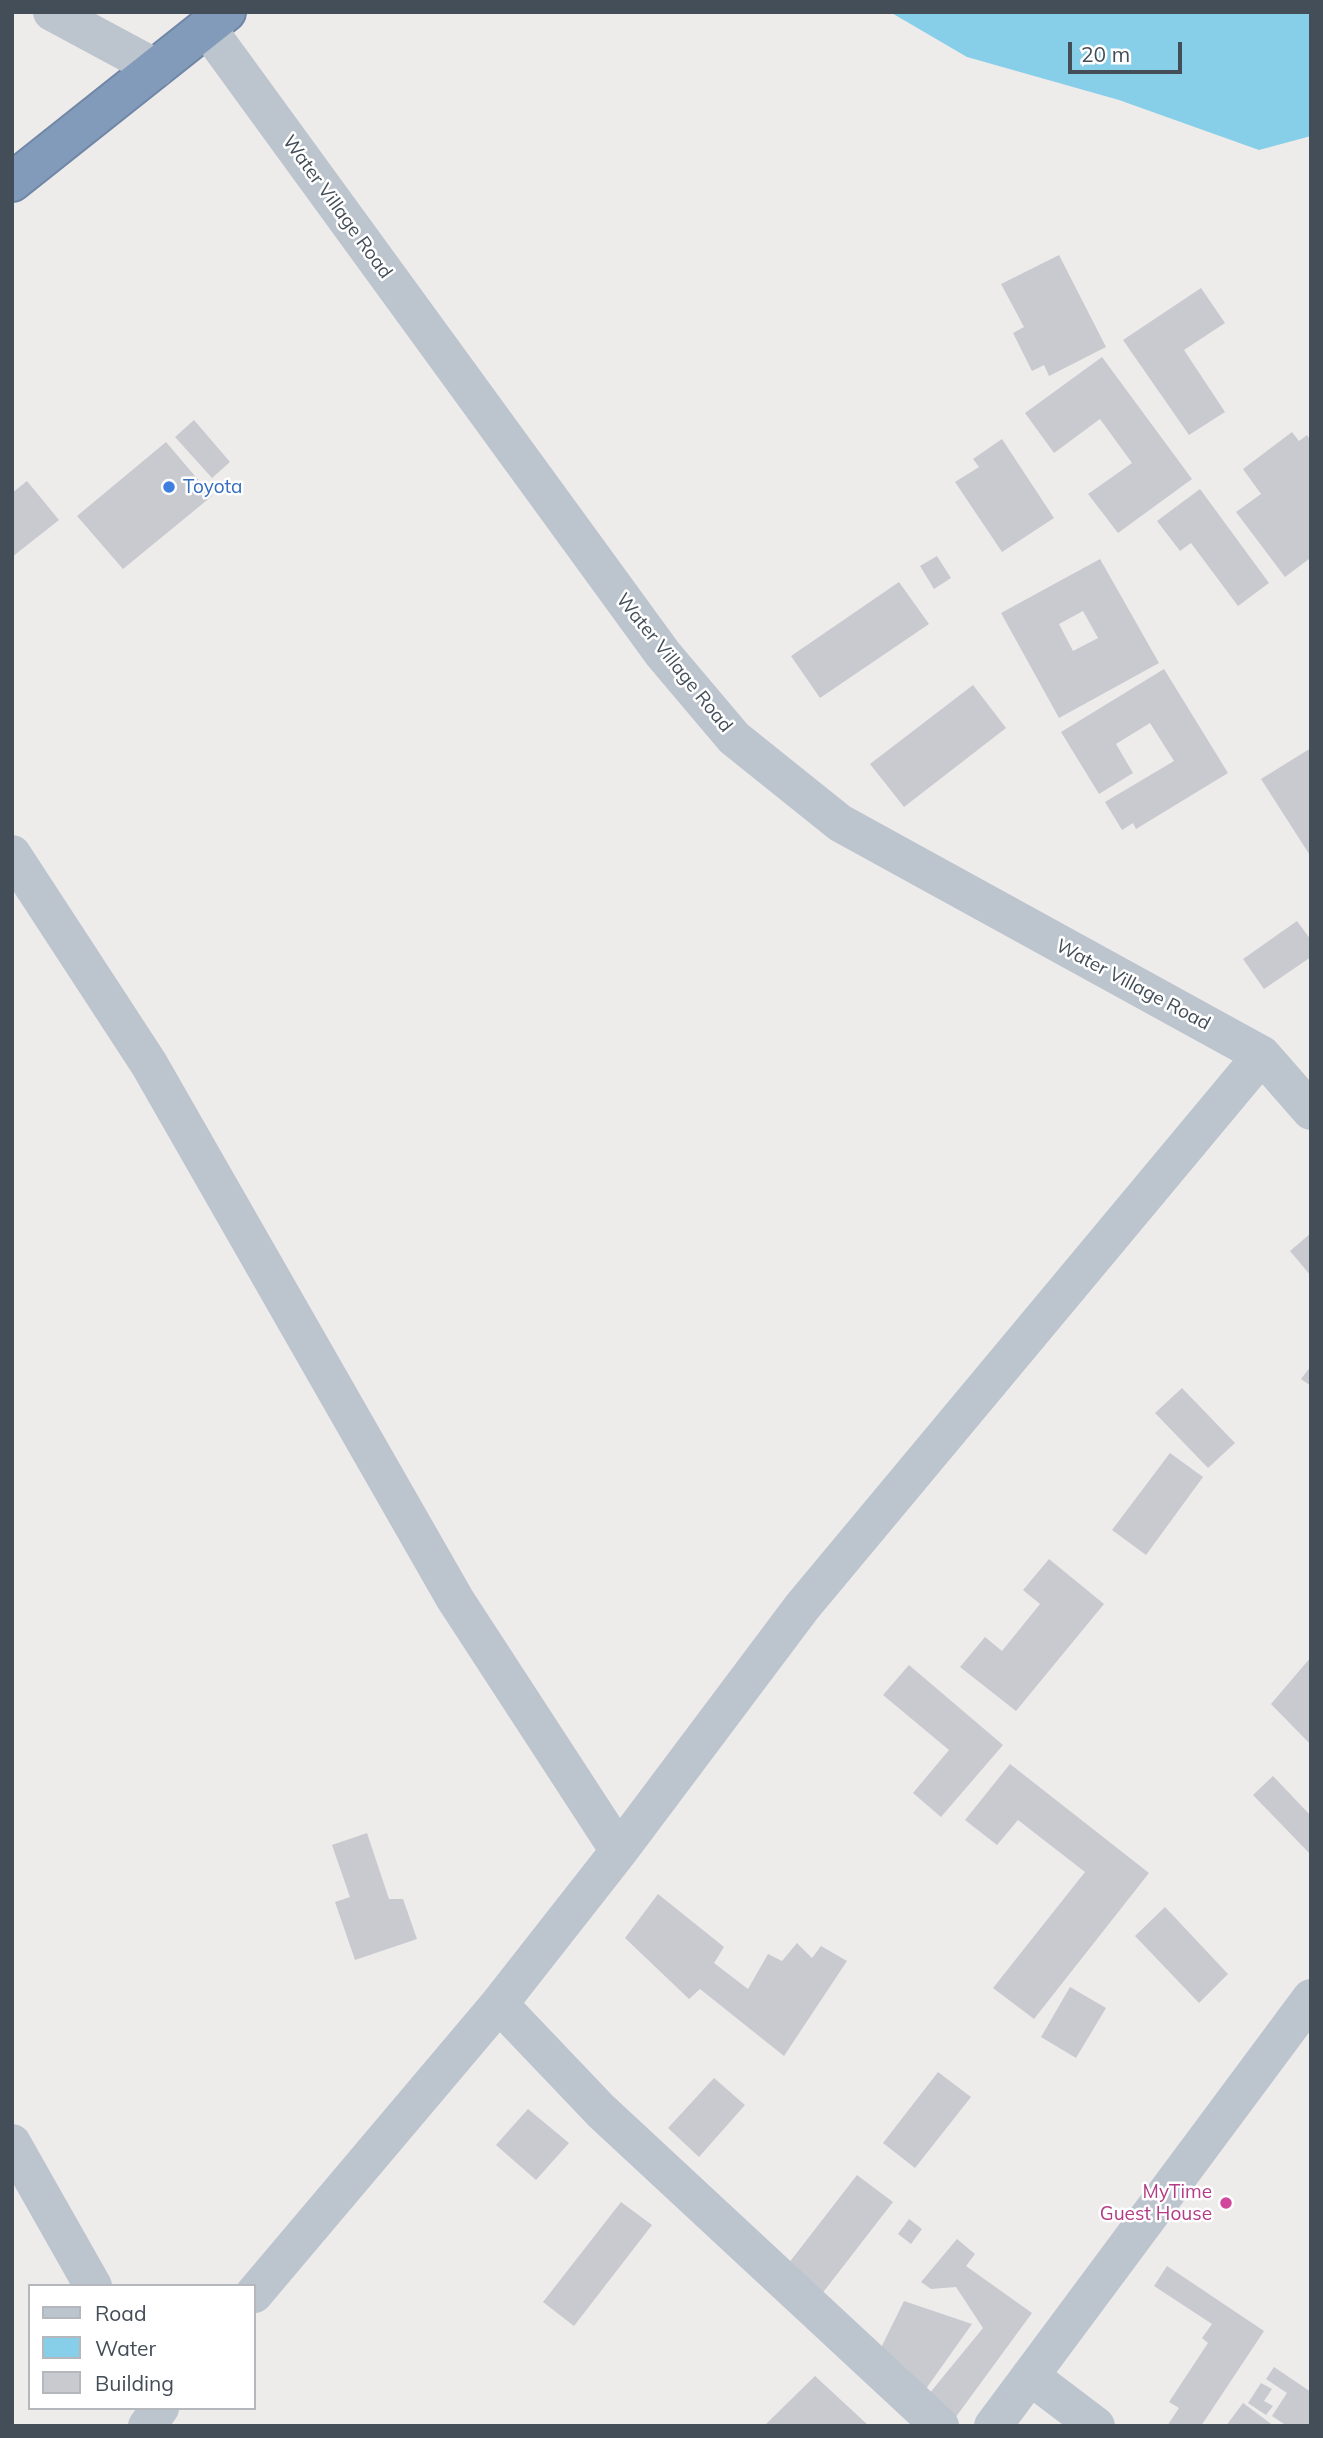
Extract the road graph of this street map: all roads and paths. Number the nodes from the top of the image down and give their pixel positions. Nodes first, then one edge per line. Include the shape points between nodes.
1 (52, 12) edge
2 (216, 20) edge
3 (156, 68) junction
4 (12, 182) edge
5 (12, 854) edge
6 (1262, 1055) junction
7 (1311, 1111) edge
8 (619, 1851) junction
9 (1311, 1998) edge
10 (499, 2004) junction
11 (12, 2143) edge
12 (92, 2284) edge
13 (256, 2292) edge
14 (1030, 2376) junction
15 (159, 2410) edge
16 (148, 2426) edge
17 (940, 2426) edge
18 (993, 2426) edge
19 (1096, 2426) edge

1 - 3 street
2 - 3 highway
2 - 6 street, Water Village Road via 663,654 734,738 840,823
3 - 4 highway
5 - 8 street via 149,1064 456,1599
6 - 7 street, Water Village Road
6 - 8 street via 802,1608
8 - 10 street
9 - 14 street
10 - 13 street
10 - 17 street via 601,2112
11 - 12 street
14 - 18 street
14 - 19 street
15 - 16 street

